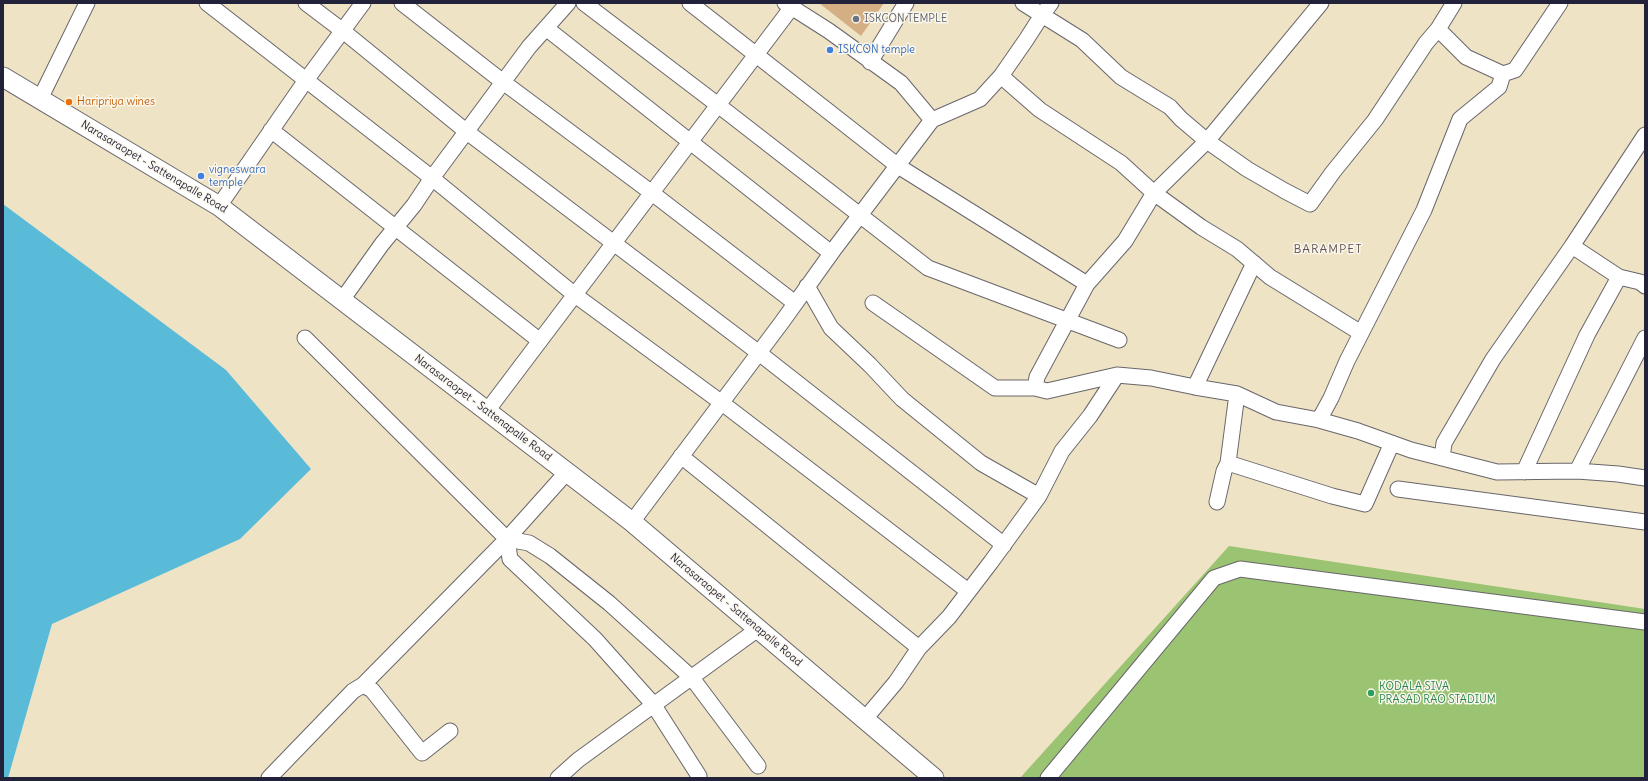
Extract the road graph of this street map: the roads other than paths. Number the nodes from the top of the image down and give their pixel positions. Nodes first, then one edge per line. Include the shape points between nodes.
1 (87, 3) edge
2 (207, 3) edge
3 (306, 3) edge
4 (363, 3) edge
5 (402, 3) edge
6 (568, 3) edge
7 (584, 3) edge
8 (690, 3) edge
9 (906, 3) edge
10 (1023, 3) edge
11 (1051, 3) edge
12 (1321, 3) edge
13 (1454, 3) edge
14 (1560, 3) edge
15 (788, 5) edge
16 (1042, 15) junction
17 (546, 28) junction
18 (1438, 29) junction
19 (343, 31) junction
20 (756, 54) junction
21 (870, 62) junction
22 (1503, 74) junction
23 (3, 76) edge
24 (1001, 76) junction
25 (306, 80) junction
26 (503, 82) junction
27 (40, 99) junction
28 (718, 105) junction
29 (932, 120) junction
30 (271, 130) junction
31 (467, 132) junction
32 (1645, 135) edge
33 (691, 141) junction
34 (1207, 141) junction
35 (898, 166) junction
36 (432, 178) junction
37 (652, 193) junction
38 (1154, 193) junction
39 (219, 206) junction
40 (859, 216) junction
41 (396, 228) junction
42 (614, 243) junction
43 (1572, 246) junction
44 (831, 253) junction
45 (1254, 264) junction
46 (1619, 277) junction
47 (1087, 284) junction
48 (807, 286) junction
49 (1645, 286) edge
50 (575, 295) junction
51 (342, 300) junction
52 (795, 303) junction
53 (873, 303) dead end
54 (1068, 320) junction
55 (1361, 333) junction
56 (305, 338) dead end
57 (1645, 338) edge
58 (1119, 340) dead end
59 (540, 341) junction
60 (759, 353) junction
61 (1117, 375) junction
62 (1195, 387) junction
63 (1035, 388) junction
64 (1237, 394) junction
65 (722, 403) junction
66 (487, 411) junction
67 (1319, 420) junction
68 (1392, 443) junction
69 (681, 456) junction
70 (1442, 458) junction
71 (1228, 463) junction
72 (1576, 471) junction
73 (567, 472) junction
74 (1524, 472) junction
75 (1645, 478) edge
76 (1398, 489) dead end
77 (1039, 496) junction
78 (1218, 502) dead end
79 (632, 522) junction
80 (1645, 522) edge
81 (507, 539) junction
82 (1004, 545) junction
83 (968, 591) junction
84 (1645, 622) edge
85 (758, 629) junction
86 (919, 648) junction
87 (692, 678) junction
88 (364, 685) junction
89 (653, 704) junction
90 (864, 720) junction
91 (450, 731) dead end
92 (758, 766) dead end
93 (924, 775) edge
94 (698, 776) dead end
95 (269, 778) edge
96 (558, 778) edge
97 (1048, 778) edge

1 - 27 street
2 - 25 street
3 - 19 street
4 - 19 street
5 - 26 street
6 - 17 street
7 - 28 street
8 - 20 street
9 - 21 street
10 - 16 street
11 - 16 street
12 - 34 street
13 - 18 street
14 - 22 street via 1515,70
15 - 20 street
15 - 21 street via 829,31
16 - 24 street
16 - 34 street via 1082,40 1121,77 1170,107
17 - 26 street
17 - 33 street
18 - 22 street via 1466,57
18 - 34 street via 1375,120 1310,204 1247,169
19 - 25 street
19 - 31 street
20 - 28 street
20 - 35 street
21 - 29 street via 901,83
22 - 55 street via 1499,87 1460,118 1424,210
23 - 27 main road, Narasaraopet - Sattenapalle Road
24 - 29 street via 980,99
24 - 38 street via 1040,110 1121,164
25 - 30 street
25 - 36 street
26 - 31 street
26 - 37 street
27 - 39 main road, Narasaraopet - Sattenapalle Road
28 - 33 street
28 - 40 street
29 - 35 street
30 - 39 street
30 - 41 street
31 - 36 street
31 - 42 street
32 - 43 street
33 - 37 street
33 - 44 street
34 - 38 street
35 - 40 street
35 - 47 street
36 - 41 street
36 - 50 street
37 - 42 street
37 - 52 street
38 - 45 street via 1237,249
38 - 47 street via 1125,241
39 - 51 main road, Narasaraopet - Sattenapalle Road
40 - 44 street
40 - 54 street via 928,268
41 - 51 street
41 - 59 street
42 - 50 street
42 - 60 street
43 - 46 street
43 - 70 street via 1493,359 1444,443
44 - 48 street
45 - 55 street via 1270,277
45 - 62 street
46 - 49 street via 1640,282
46 - 74 street via 1587,335
47 - 54 street
48 - 52 street
48 - 77 street via 831,328 902,399 981,462
50 - 59 street
50 - 65 street
51 - 66 main road, Narasaraopet - Sattenapalle Road
52 - 60 street
53 - 63 street via 995,388
54 - 58 street
54 - 63 street via 1037,377
55 - 67 street
56 - 81 street
57 - 72 street
59 - 66 street
60 - 65 street
60 - 82 street
61 - 62 street via 1151,378
61 - 63 street via 1047,391
61 - 77 street via 1090,416 1062,451
62 - 64 street
64 - 67 street via 1276,412
64 - 71 street
65 - 69 street
65 - 83 street
66 - 73 main road, Narasaraopet - Sattenapalle Road
67 - 68 street
68 - 70 street
68 - 71 street via 1365,504
69 - 79 street
69 - 86 street
70 - 74 street via 1497,472
71 - 78 street
72 - 74 street
72 - 75 street
73 - 79 main road, Narasaraopet - Sattenapalle Road
73 - 81 street
76 - 80 street
77 - 82 street
79 - 85 main road, Narasaraopet - Sattenapalle Road
81 - 87 street via 529,543 550,556 609,603
81 - 88 street
81 - 89 street via 510,558 595,639
82 - 83 street
83 - 86 street via 949,617
84 - 97 street via 1240,569 1214,578
85 - 87 street
85 - 90 main road, Narasaraopet - Sattenapalle Road
86 - 90 street via 896,682
87 - 89 street
87 - 92 street
88 - 91 street via 372,690 422,753
88 - 95 street via 353,691
89 - 94 street
89 - 96 street
90 - 93 main road, Narasaraopet - Sattenapalle Road

